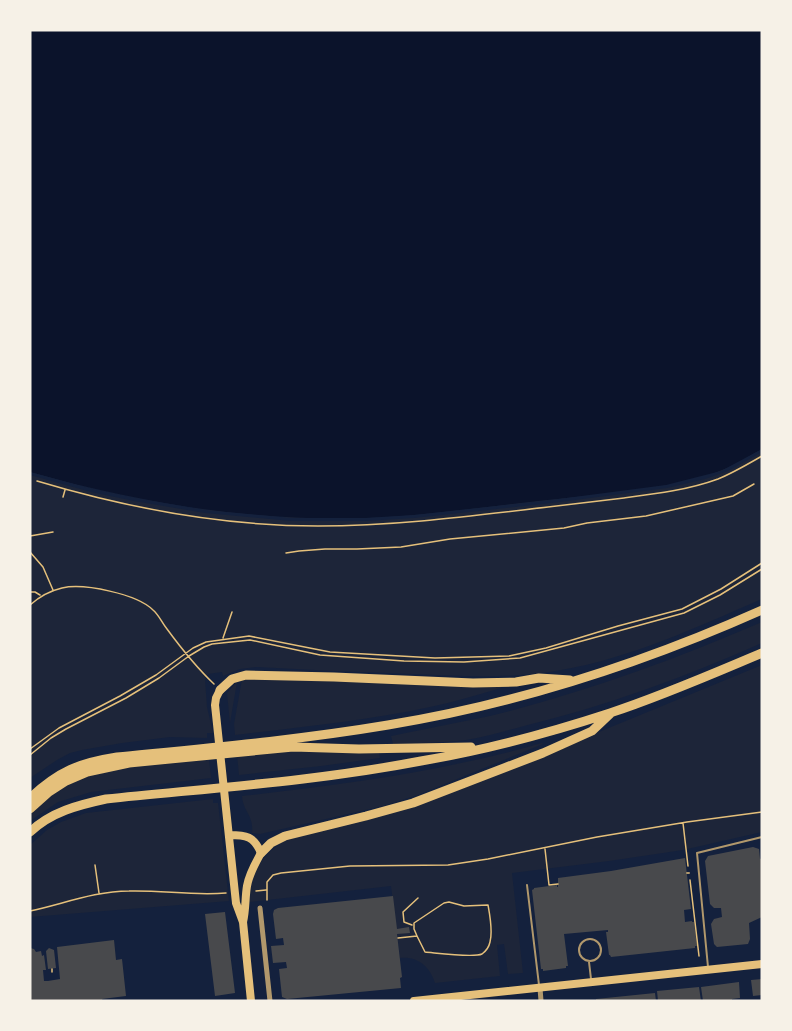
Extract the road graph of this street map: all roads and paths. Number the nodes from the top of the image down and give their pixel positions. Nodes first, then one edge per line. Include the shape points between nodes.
1 (762, 456) edge
2 (37, 481) dead end
3 (754, 484) dead end
4 (65, 489) junction
5 (63, 497) dead end
6 (53, 532) dead end
7 (30, 537) edge
8 (30, 552) edge
9 (286, 553) dead end
10 (762, 563) edge
11 (762, 569) edge
12 (53, 591) junction
13 (30, 592) edge
14 (41, 596) junction
15 (30, 605) edge
16 (762, 610) edge
17 (232, 612) dead end
18 (222, 639) junction
19 (186, 653) junction
20 (762, 653) edge
21 (189, 656) junction
22 (578, 680) junction
23 (220, 690) junction
24 (612, 712) junction
25 (491, 746) junction
26 (30, 749) edge
27 (236, 749) junction
28 (208, 751) junction
29 (30, 755) edge
30 (30, 798) edge
31 (30, 809) edge
32 (762, 812) edge
33 (683, 823) junction
34 (30, 832) edge
35 (229, 835) junction
36 (762, 837) edge
37 (544, 848) junction
38 (261, 853) junction
39 (95, 866) dead end
40 (558, 884) dead end
41 (527, 885) dead end
42 (266, 890) junction
43 (246, 892) junction
44 (226, 893) dead end
45 (99, 894) junction
46 (418, 898) dead end
47 (267, 900) dead end
48 (260, 908) dead end
49 (30, 911) edge
50 (243, 922) junction
51 (413, 926) junction
52 (417, 936) junction
53 (398, 938) dead end
54 (699, 957) dead end
55 (589, 962) junction
56 (762, 964) edge
57 (709, 970) junction
58 (592, 982) junction
59 (540, 988) junction
60 (251, 1001) edge
61 (270, 1001) edge
62 (414, 1001) edge
63 (541, 1001) edge

1 - 4 path via 716,479 669,491 388,524 317,526 235,521 180,514
2 - 4 path
3 - 9 path via 733,496 646,516 401,547
4 - 5 path
6 - 7 path
8 - 12 path via 44,567
10 - 18 path via 682,609 509,656 393,656 317,650 249,636
11 - 21 path via 684,613 520,658 464,662 343,657 250,640 204,646
12 - 14 path
12 - 19 path via 93,588 143,602
13 - 14 path
14 - 15 path
16 - 22 highway
17 - 18 path
18 - 19 path via 200,644
19 - 21 path
19 - 26 path via 156,675 59,728
20 - 24 highway
21 - 23 path
21 - 29 path via 159,678 66,729
22 - 23 highway via 539,678 480,683 255,675 236,677
22 - 27 highway via 390,725
23 - 35 main road via 214,705
24 - 25 highway
24 - 38 highway via 592,731 543,753 413,802 285,836
25 - 27 highway
25 - 34 highway via 329,776 106,799 63,810
27 - 28 highway
28 - 30 highway via 92,761 55,777
28 - 31 highway via 87,772 49,792
32 - 33 path
33 - 37 path
33 - 54 path
35 - 38 main road via 255,841
35 - 50 main road via 236,903
36 - 57 lane via 697,853
37 - 40 path via 549,885
37 - 42 path via 448,864 288,872 270,877
38 - 43 main road
39 - 45 path
41 - 59 lane
42 - 43 path
42 - 47 path
43 - 50 main road
44 - 45 path
45 - 49 path
46 - 51 path via 403,912 404,922
48 - 61 street
50 - 60 main road
51 - 52 path
51 - 52 path via 416,920 444,903 488,904 490,943 480,955 425,952
52 - 53 path
55 - 55 lane via 601,954 599,943 593,939 582,942 578,949 582,959
55 - 58 lane
56 - 57 main road
57 - 58 main road
58 - 59 main road
59 - 62 main road
59 - 63 street

